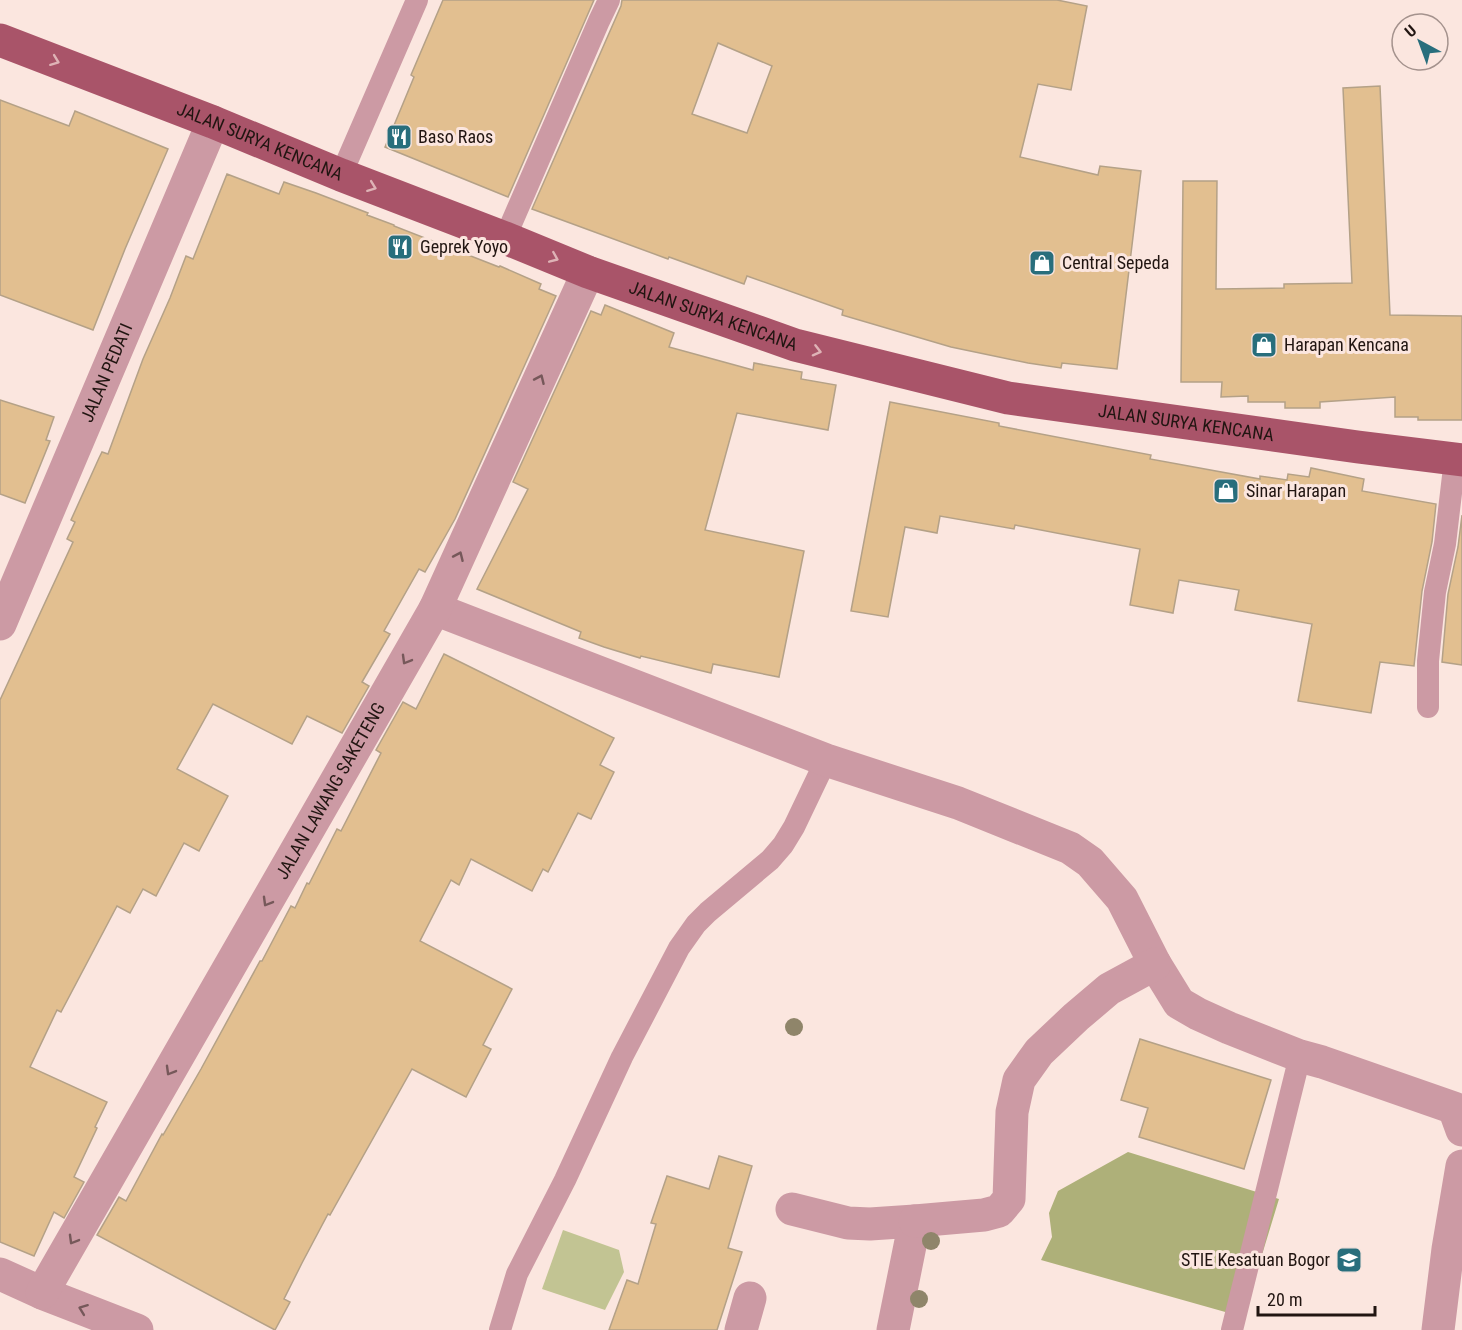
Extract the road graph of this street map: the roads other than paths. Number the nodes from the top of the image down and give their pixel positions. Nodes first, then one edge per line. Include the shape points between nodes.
1 (417, 0) edge
2 (609, 0) edge
3 (0, 40) edge
4 (213, 122) junction
5 (341, 175) junction
6 (505, 238) junction
7 (588, 272) junction
8 (1458, 460) edge
9 (435, 609) junction
10 (0, 624) edge
11 (1428, 707) dead end
12 (826, 760) junction
13 (1155, 964) junction
14 (1300, 1056) junction
15 (1458, 1119) edge
16 (1462, 1166) edge
17 (792, 1209) dead end
18 (915, 1221) junction
19 (0, 1274) edge
20 (42, 1293) junction
21 (750, 1298) dead end
22 (137, 1330) edge
23 (500, 1330) edge
24 (741, 1330) edge
25 (893, 1330) edge
26 (1232, 1330) edge
27 (1438, 1330) edge

1 - 5 lane
2 - 6 lane
3 -> 4 main road, JALAN SURYA KENCANA
4 - 5 main road, JALAN SURYA KENCANA
4 - 10 street, JALAN PEDATI
5 -> 6 main road, JALAN SURYA KENCANA
6 -> 7 main road, JALAN SURYA KENCANA
7 -> 8 main road, JALAN SURYA KENCANA via 795,345 1008,398
9 -> 7 street, JALAN LAWANG SAKETENG
8 - 11 lane via 1435,592
9 - 12 street
9 -> 20 street, JALAN LAWANG SAKETENG
12 - 13 street via 958,803 1070,848 1090,862 1122,900
12 - 23 lane via 783,845 708,912 679,948 517,1274
13 - 14 street via 1179,1003
13 - 18 street via 1110,989 1076,1017 1039,1052 1019,1080 1012,1112 1009,1199 999,1210 984,1215
14 - 15 street
14 - 26 lane
16 - 27 street
17 - 18 street via 848,1223
18 - 25 street
19 - 20 street
22 -> 20 street
21 - 24 street

